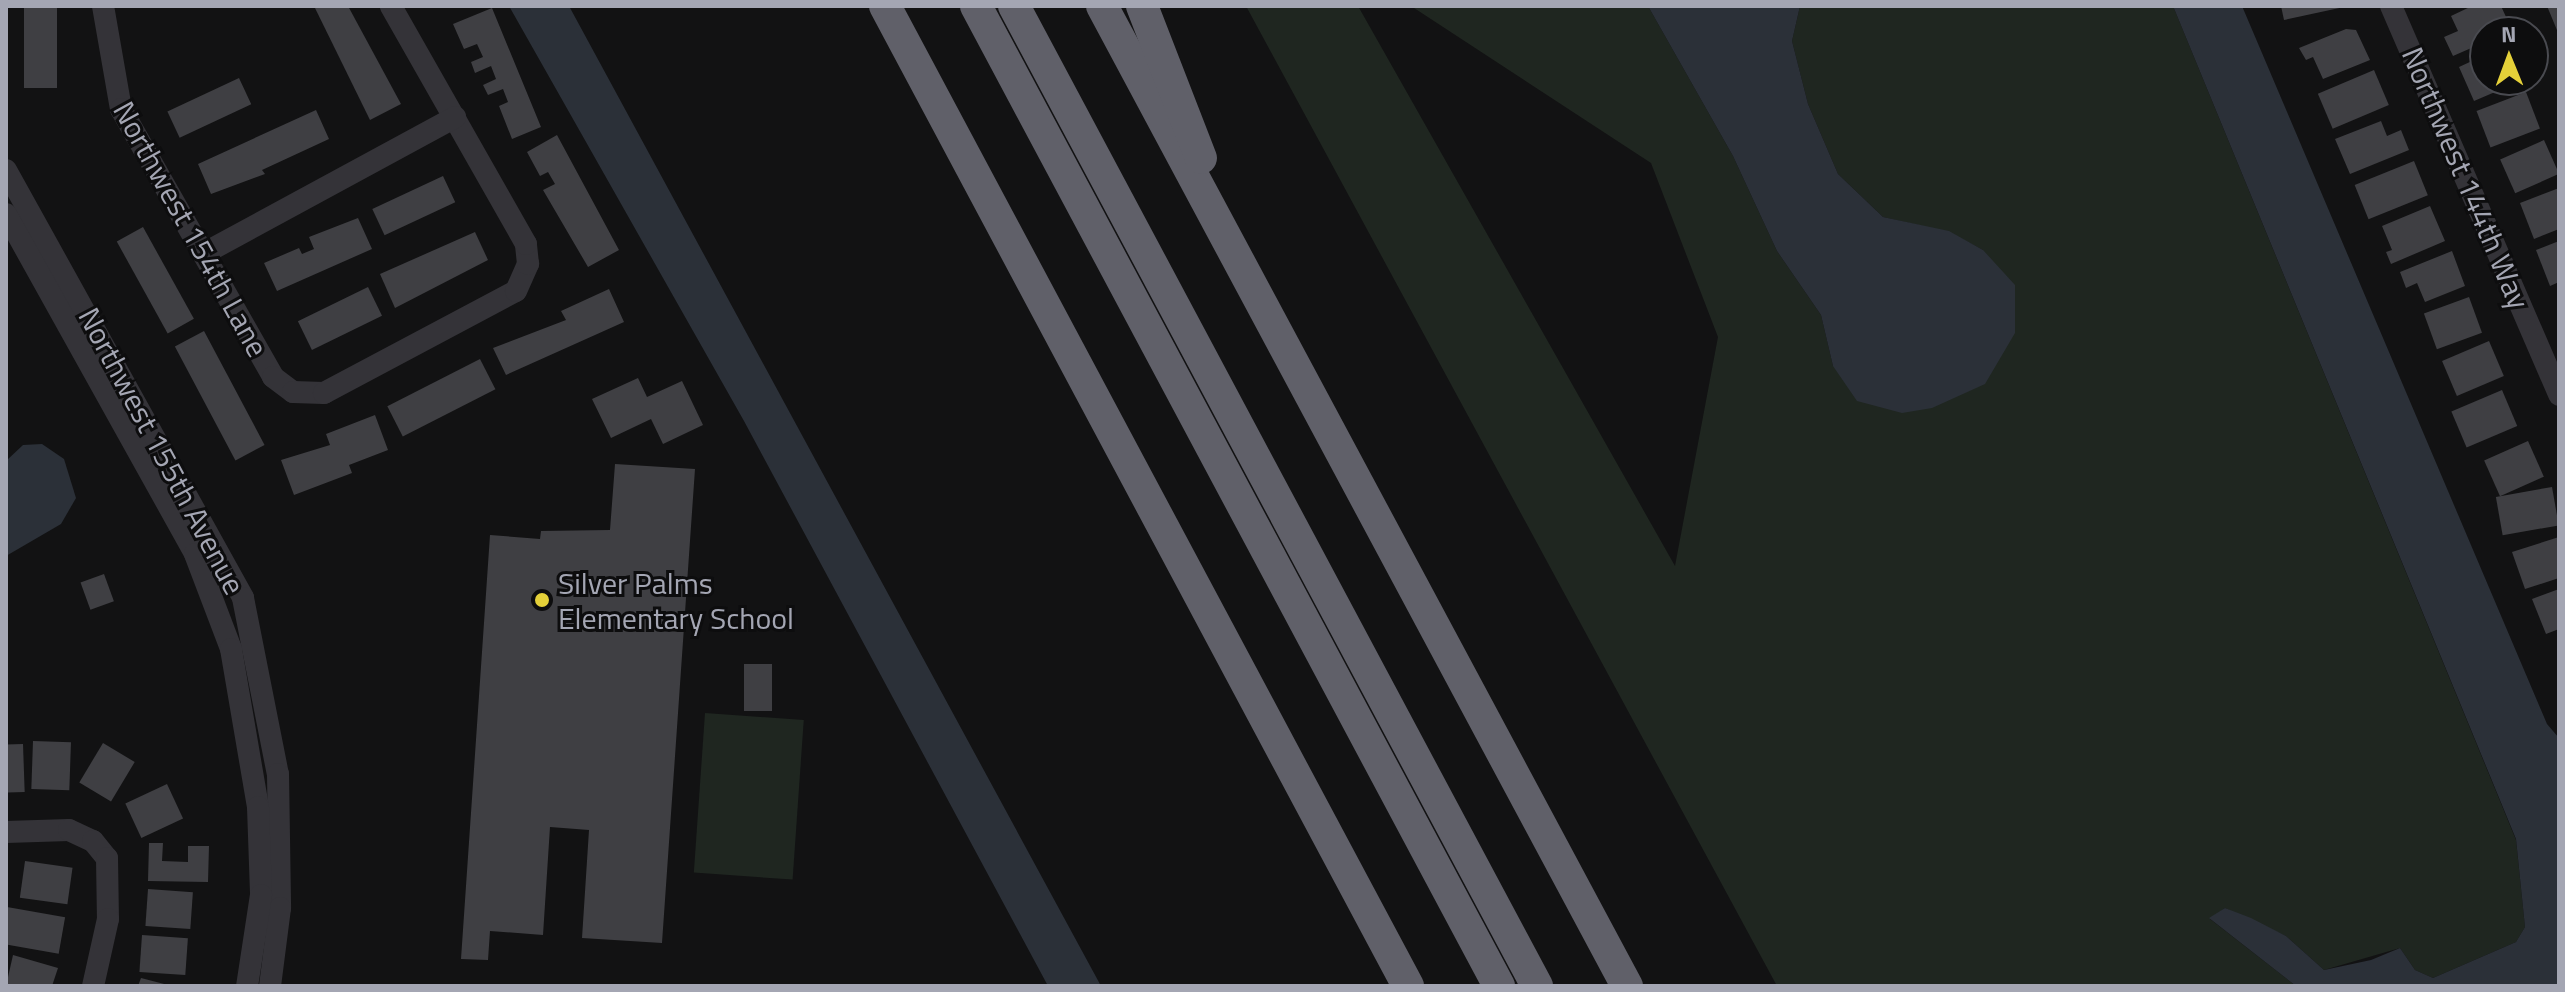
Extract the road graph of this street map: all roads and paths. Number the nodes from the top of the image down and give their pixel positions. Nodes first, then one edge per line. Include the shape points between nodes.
1 (103, 6) edge
2 (391, 6) edge
3 (885, 6) edge
4 (976, 6) edge
5 (1014, 6) edge
6 (1102, 6) edge
7 (1142, 6) edge
8 (2391, 6) edge
9 (455, 117) junction
10 (6, 170) edge
11 (6, 214) edge
12 (203, 254) junction
13 (1236, 255) junction
14 (2559, 395) edge
15 (6, 832) edge
16 (93, 986) edge
17 (247, 986) edge
18 (270, 986) edge
19 (1408, 986) edge
20 (1499, 986) edge
21 (1537, 986) edge
22 (1627, 986) edge

1 - 12 street, Northwest 154th Lane via 121,109
2 - 9 street
3 - 19 highway
4 - 20 highway
5 - 21 highway
6 - 13 highway
7 - 13 highway via 1166,56
8 - 14 street, Northwest 144th Way
9 - 12 street
9 - 12 street, Northwest 154th Lane via 526,244 528,264 516,291 324,393 293,392 273,377
10 - 18 street, Northwest 155th Avenue via 243,598 278,774 280,908
11 - 17 street, Northwest 155th Avenue via 195,554 231,649 258,807 261,895
13 - 22 highway
15 - 16 street via 69,830 93,841 107,858 108,919

